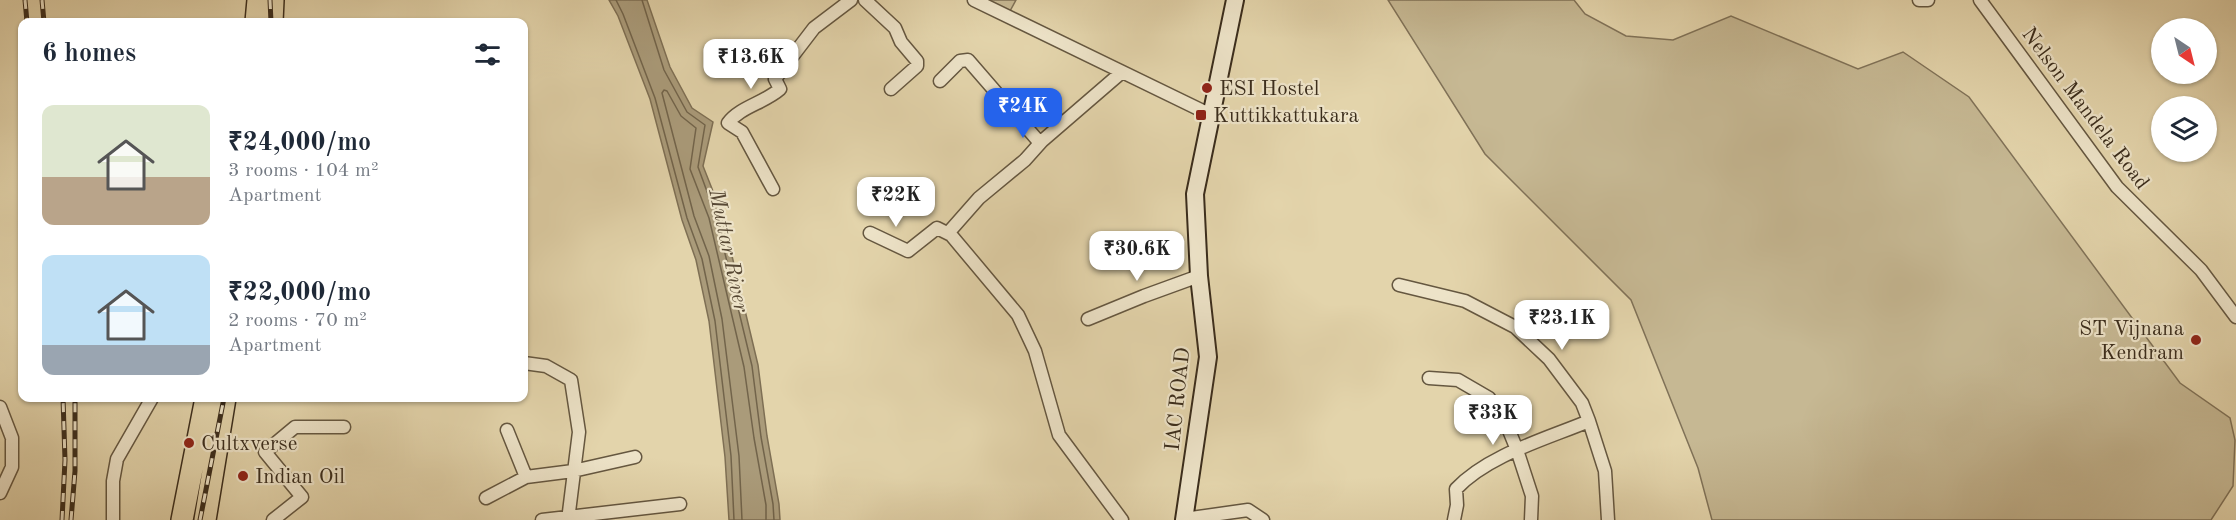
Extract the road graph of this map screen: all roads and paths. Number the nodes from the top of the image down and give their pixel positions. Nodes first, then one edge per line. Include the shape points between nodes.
1 (258, 0) edge
2 (273, 0) edge
3 (851, 0) edge
4 (865, 0) edge
5 (974, 0) edge
6 (1235, 0) edge
7 (1919, 0) edge
8 (1928, 0) edge
9 (1980, 0) edge
10 (256, 18) edge
11 (272, 18) edge
12 (1122, 72) junction
13 (939, 81) dead end
14 (891, 89) dead end
15 (1211, 115) junction
16 (1040, 143) junction
17 (773, 189) dead end
18 (949, 232) junction
19 (870, 233) dead end
20 (1199, 276) junction
21 (1399, 285) dead end
22 (2236, 317) edge
23 (1088, 319) dead end
24 (528, 364) edge
25 (1429, 378) dead end
26 (150, 402) edge
27 (205, 402) edge
28 (224, 402) edge
29 (0, 408) edge
30 (1589, 421) junction
31 (344, 427) dead end
32 (507, 430) dead end
33 (1517, 450) junction
34 (635, 457) dead end
35 (573, 471) junction
36 (526, 477) junction
37 (0, 493) edge
38 (486, 498) dead end
39 (680, 504) dead end
40 (616, 517) edge
41 (568, 518) edge
42 (113, 520) edge
43 (182, 520) edge
44 (205, 520) edge
45 (273, 520) edge
46 (542, 520) edge
47 (1122, 520) edge
48 (1184, 520) edge
49 (1263, 520) edge
50 (1454, 520) edge
51 (1532, 520) edge
52 (1608, 520) edge

1 - 10 highway
2 - 11 highway
3 - 17 street via 814,28 797,49 776,79 780,89 735,114 728,123 742,132
4 - 14 street via 895,27 900,42 917,61 917,66
5 - 12 street
6 - 15 main road, IAC ROAD
7 - 8 street
9 - 22 street, Nelson Mandela Road via 2117,187 2200,270
12 - 15 street
12 - 16 street
13 - 16 street via 960,61 968,60
15 - 20 main road, IAC ROAD via 1195,194
16 - 18 street via 979,198
18 - 19 street via 937,228 908,251
18 - 47 street via 1018,315 1035,351 1059,435
20 - 23 street
20 - 48 main road, IAC ROAD via 1208,357
21 - 30 street via 1465,301 1515,327 1549,359 1582,403
24 - 35 street via 546,366 571,380 579,432
25 - 33 street via 1458,380 1489,399 1506,423
26 - 42 street via 116,461
27 - 43 highway
28 - 44 highway
29 - 37 street via 12,438 12,467
30 - 33 street
30 - 52 street via 1605,471
31 - 45 street via 296,427 265,452 302,497
32 - 36 street
33 - 50 street via 1469,476 1456,489
33 - 51 street via 1532,496
34 - 35 street
35 - 36 street
35 - 41 street
36 - 38 street
39 - 40 street
40 - 41 street
41 - 46 street
48 - 49 street via 1248,510

